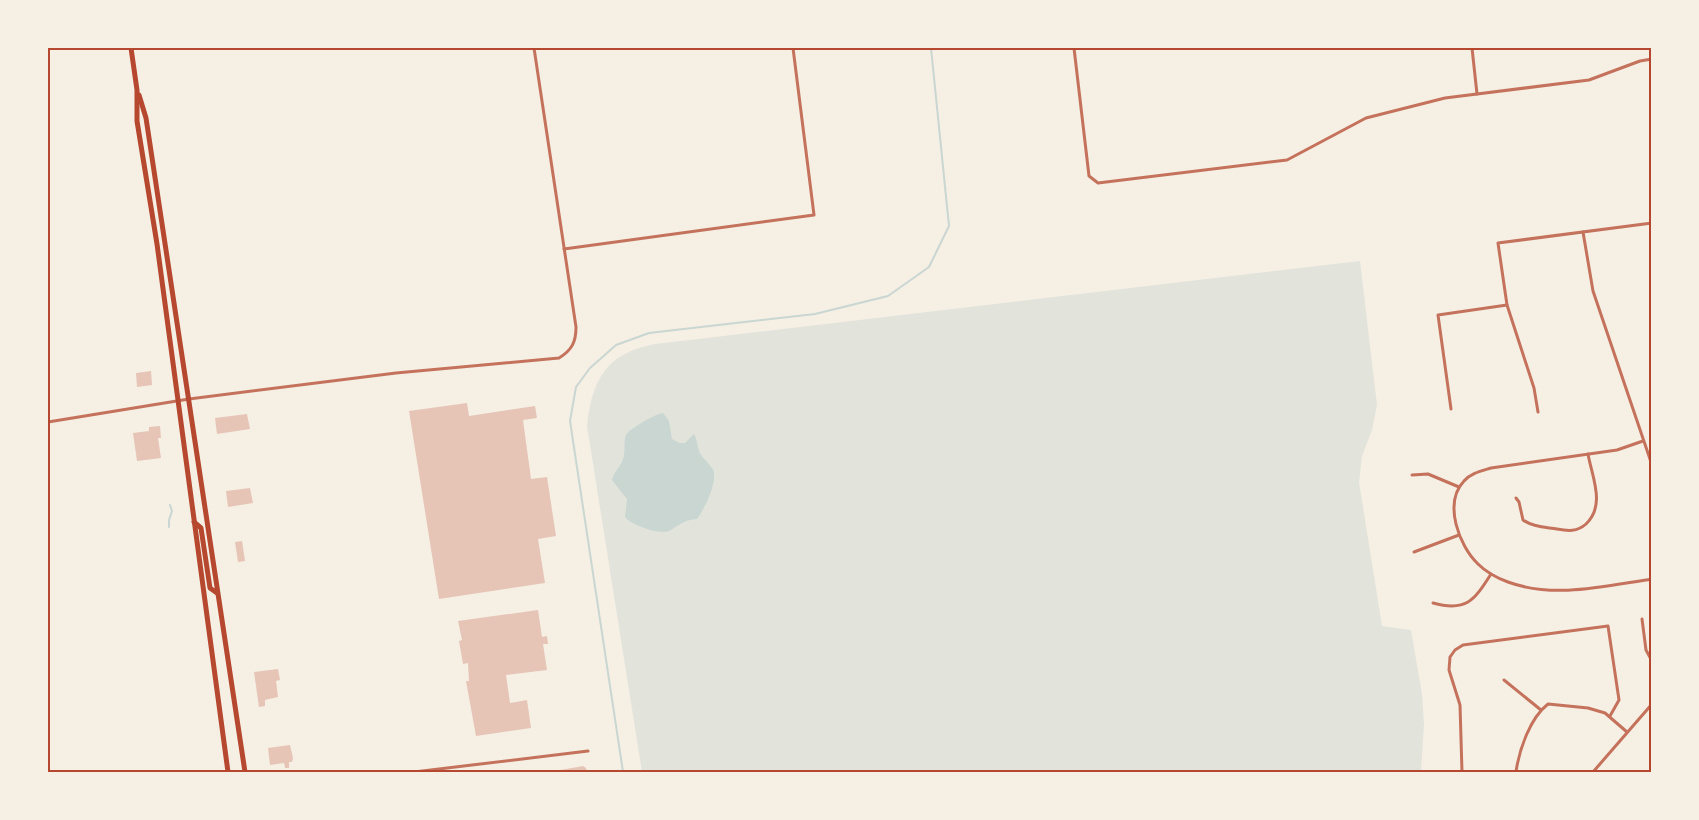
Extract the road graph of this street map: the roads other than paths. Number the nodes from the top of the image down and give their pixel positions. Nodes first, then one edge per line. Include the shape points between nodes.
1 (131, 48) edge
2 (534, 48) edge
3 (793, 48) edge
4 (1074, 48) edge
5 (1472, 48) edge
6 (1652, 58) edge
7 (137, 90) junction
8 (1477, 94) junction
9 (1652, 223) edge
10 (1583, 232) junction
11 (564, 249) junction
12 (1507, 305) junction
13 (189, 399) junction
14 (178, 401) junction
15 (1451, 409) dead end
16 (1538, 412) dead end
17 (48, 422) edge
18 (1643, 441) junction
19 (1588, 454) junction
20 (1652, 465) edge
21 (1412, 475) dead end
22 (1459, 487) junction
23 (1516, 498) dead end
24 (194, 522) junction
25 (1459, 535) junction
26 (1414, 552) dead end
27 (1492, 574) junction
28 (1652, 579) edge
29 (217, 593) junction
30 (1432, 604) dead end
31 (1642, 619) dead end
32 (1652, 660) edge
33 (1504, 680) dead end
34 (1652, 704) edge
35 (1541, 710) junction
36 (1610, 716) junction
37 (1627, 732) junction
38 (588, 751) dead end
39 (228, 772) edge
40 (245, 772) edge
41 (414, 772) edge
42 (1462, 772) edge
43 (1516, 772) edge
44 (1593, 772) edge

1 - 7 main road
2 - 11 street
3 - 11 street via 814,215
4 - 8 street via 1089,176 1098,183 1287,160 1366,118 1445,98
5 - 8 street
6 - 8 street via 1589,80
7 - 13 main road via 146,118
7 - 14 main road via 137,121
9 - 10 street
10 - 12 street via 1498,243
10 - 18 street via 1593,291
11 - 13 street via 576,338 572,348 559,358 396,373
12 - 15 street via 1438,315
12 - 16 street via 1534,388
13 - 14 street
13 - 29 main road
14 - 17 street
14 - 24 main road
18 - 19 street via 1617,450
18 - 20 street
19 - 22 street via 1491,468 1474,473
19 - 23 street via 1597,507 1584,526 1568,531 1529,524 1523,520
21 - 22 street via 1428,474
22 - 25 street via 1455,514
24 - 29 main road via 200,528 210,588
24 - 39 main road
25 - 26 street
25 - 27 street via 1478,564
27 - 28 street via 1509,582 1553,591
27 - 30 street via 1477,596 1466,605 1447,607
29 - 40 main road
31 - 32 street via 1646,650
33 - 35 street
34 - 37 street
35 - 36 street via 1548,704 1588,708
35 - 43 street
36 - 37 street
36 - 42 street via 1618,700 1608,626 1464,645 1454,650 1449,670 1460,705
37 - 44 street
38 - 41 street

